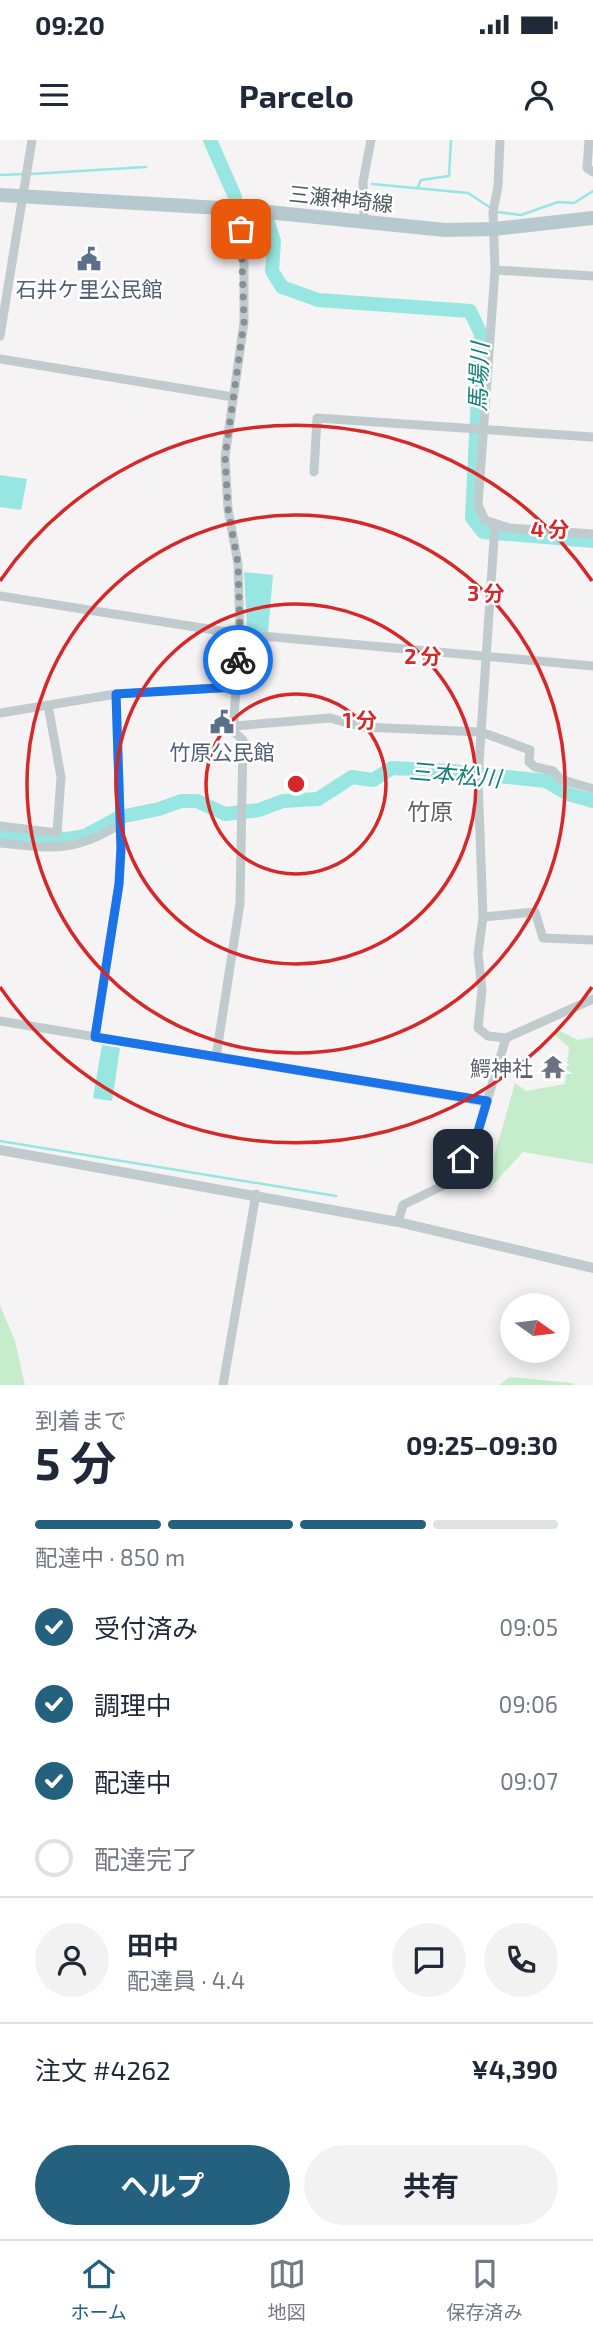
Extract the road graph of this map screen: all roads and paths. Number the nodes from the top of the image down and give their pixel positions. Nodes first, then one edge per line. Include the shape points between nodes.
1 (32, 140) edge
2 (371, 140) edge
3 (500, 140) edge
4 (577, 140) edge
5 (590, 142) edge
6 (593, 172) edge
7 (24, 189) junction
8 (0, 195) edge
9 (238, 209) junction
10 (593, 218) edge
11 (365, 220) junction
12 (494, 229) junction
13 (495, 270) junction
14 (593, 276) edge
15 (0, 336) edge
16 (0, 359) edge
17 (233, 397) junction
18 (484, 430) junction
19 (593, 437) edge
20 (314, 471) dead end
21 (495, 524) junction
22 (593, 534) edge
23 (0, 596) edge
24 (240, 634) junction
25 (486, 655) junction
26 (593, 666) edge
27 (235, 687) junction
28 (116, 694) junction
29 (48, 705) junction
30 (0, 713) edge
31 (234, 726) junction
32 (481, 732) junction
33 (593, 789) edge
34 (119, 825) junction
35 (0, 826) edge
36 (0, 843) edge
37 (483, 917) junction
38 (593, 940) edge
39 (593, 999) edge
40 (0, 1021) edge
41 (95, 1037) junction
42 (506, 1038) junction
43 (216, 1057) junction
44 (487, 1101) junction
45 (0, 1150) edge
46 (256, 1194) junction
47 (398, 1222) junction
48 (593, 1268) edge
49 (223, 1385) edge

1 - 7 street
2 - 11 street via 363,183
3 - 12 street
4 - 5 street
5 - 6 street via 587,168
7 - 8 main road, 三瀬神埼線
7 - 9 main road, 三瀬神埼線
7 - 15 street
9 - 11 main road, 三瀬神埼線
9 - 17 street via 245,295
10 - 12 main road, 三瀬神埼線
11 - 12 main road, 三瀬神埼線 via 444,230
12 - 13 street
13 - 14 street
13 - 18 street
16 - 17 street
17 - 24 street via 225,457 238,564
18 - 19 street
18 - 20 street via 317,418
18 - 21 street via 478,505 485,520
21 - 22 street
21 - 25 street
23 - 24 street
24 - 25 street
24 - 27 street
25 - 26 street
25 - 32 street
27 - 28 street
27 - 31 street
28 - 29 street
28 - 34 street
29 - 30 street
29 - 35 street via 61,777 57,833
31 - 32 street via 330,718 363,727
31 - 43 street via 233,731 243,740 243,819 236,944
32 - 33 street via 530,750 529,762 535,767
32 - 37 street
34 - 36 street via 68,848
34 - 41 street via 119,884
37 - 38 street via 535,912 543,937
37 - 42 street via 478,1028 488,1036
39 - 42 street
40 - 41 street
41 - 43 street
42 - 44 street
43 - 44 street
44 - 47 street via 473,1148 453,1169 448,1183 411,1198 403,1205
45 - 46 street
46 - 47 street
46 - 49 street
47 - 48 street

